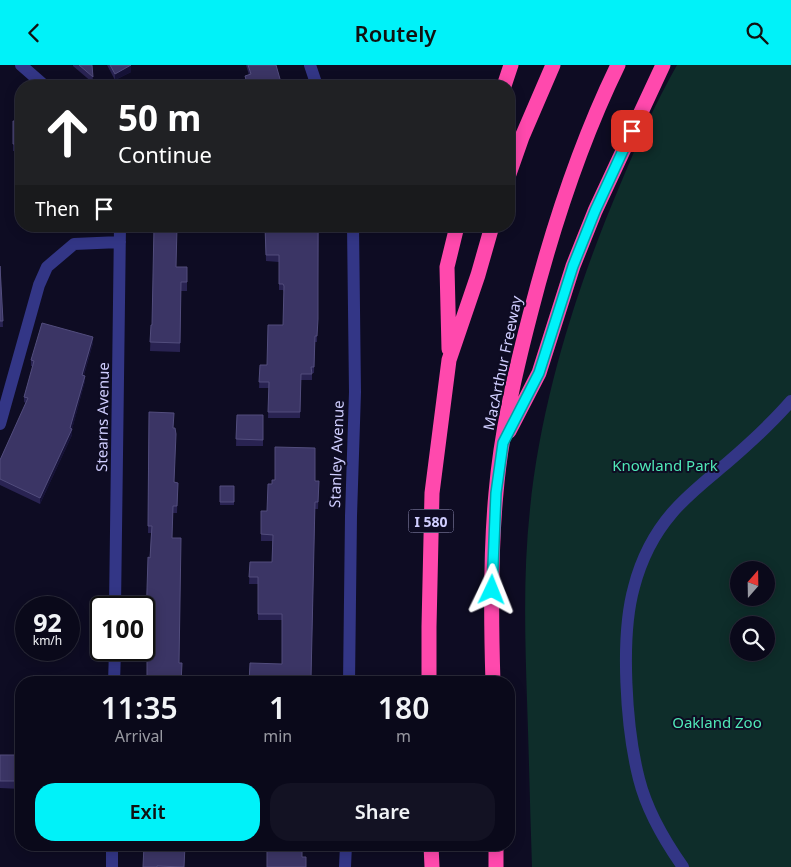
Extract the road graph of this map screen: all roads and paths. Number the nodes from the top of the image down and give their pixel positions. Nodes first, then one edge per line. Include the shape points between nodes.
1 (21, 65) edge
2 (310, 65) edge
3 (511, 65) edge
4 (553, 65) edge
5 (618, 65) edge
6 (663, 65) edge
7 (38, 80) edge
8 (315, 80) edge
9 (506, 80) edge
10 (515, 157) edge
11 (120, 232) edge
12 (354, 232) edge
13 (456, 232) edge
14 (490, 232) edge
15 (120, 242) junction
16 (449, 360) junction
17 (791, 401) edge
18 (0, 424) edge
19 (503, 443) junction
20 (115, 596) edge
21 (115, 661) edge
22 (114, 676) edge
23 (349, 676) edge
24 (429, 676) edge
25 (493, 676) edge
26 (112, 851) edge
27 (346, 851) edge
28 (432, 851) edge
29 (496, 851) edge
30 (112, 867) edge
31 (345, 867) edge
32 (432, 867) edge
33 (496, 867) edge
34 (682, 867) edge

1 - 7 street
2 - 8 street
3 - 9 highway
4 - 10 highway
5 - 19 highway, MacArthur Freeway via 578,157 556,222 522,344
6 - 19 highway via 595,211 573,266 539,373
11 - 15 street, Stearns Avenue
12 - 23 street, Stanley Avenue via 355,392
13 - 16 highway via 448,267
14 - 16 highway, I 580
15 - 18 street via 74,244 46,267
15 - 20 street, Stearns Avenue
16 - 24 highway, I 580 via 432,493
17 - 34 street via 672,513 646,552 633,588 627,653 633,747 648,807
19 - 25 highway, MacArthur Freeway via 496,493 491,609
21 - 22 street
26 - 30 street
27 - 31 street
28 - 32 highway
29 - 33 highway

